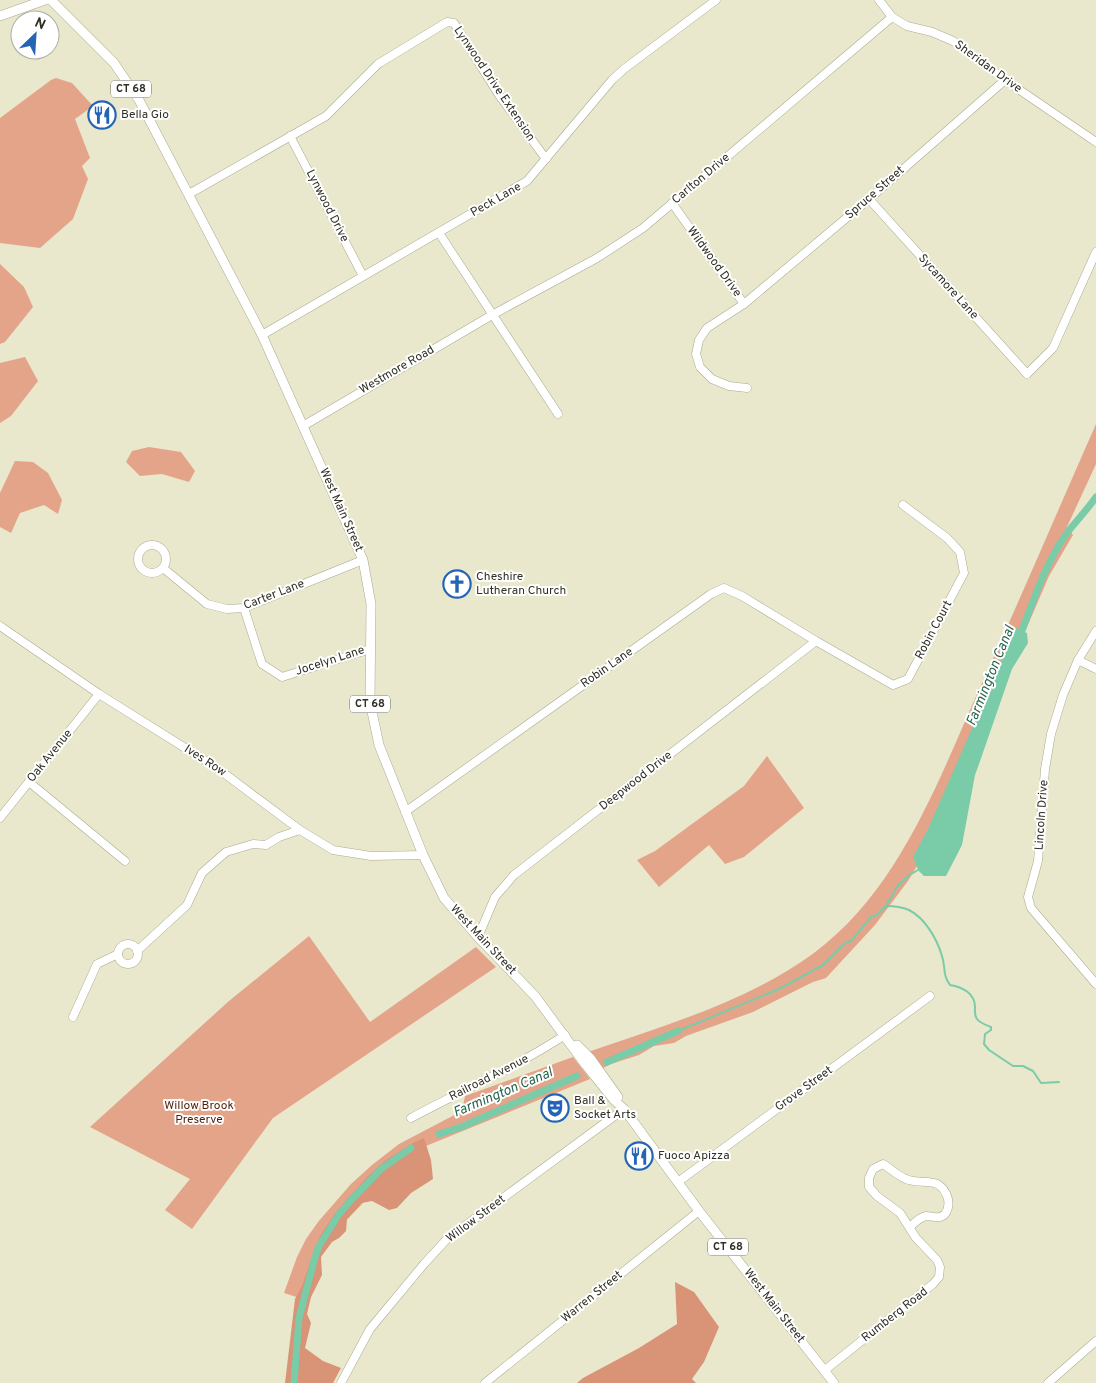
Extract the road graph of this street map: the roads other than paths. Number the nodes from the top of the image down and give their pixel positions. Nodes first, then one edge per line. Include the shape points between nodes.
1 (45, 0) edge
2 (51, 0) edge
3 (716, 0) edge
4 (879, 0) edge
5 (0, 16) edge
6 (892, 17) junction
7 (1005, 80) junction
8 (290, 136) junction
9 (1096, 142) edge
10 (546, 159) junction
11 (189, 194) junction
12 (869, 199) junction
13 (672, 203) junction
14 (439, 233) junction
15 (1096, 252) edge
16 (363, 276) junction
17 (744, 304) junction
18 (492, 315) junction
19 (262, 335) junction
20 (747, 388) dead end
21 (558, 414) dead end
22 (303, 426) junction
23 (903, 505) dead end
24 (363, 560) junction
25 (163, 568) dead end
26 (244, 608) junction
27 (0, 626) edge
28 (1096, 631) edge
29 (816, 641) junction
30 (370, 648) junction
31 (1078, 660) junction
32 (1096, 669) edge
33 (99, 694) junction
34 (29, 782) junction
35 (405, 812) junction
36 (0, 818) edge
37 (300, 830) junction
38 (422, 855) junction
39 (125, 861) dead end
40 (478, 937) junction
41 (137, 951) junction
42 (118, 954) junction
43 (1096, 984) edge
44 (930, 996) dead end
45 (73, 1017) dead end
46 (565, 1035) junction
47 (624, 1109) junction
48 (411, 1118) dead end
49 (678, 1182) junction
50 (699, 1211) junction
51 (910, 1226) junction
52 (1096, 1341) edge
53 (824, 1370) junction
54 (342, 1383) edge
55 (485, 1383) edge
56 (834, 1383) edge
57 (1048, 1383) edge

1 - 5 main road
2 - 11 main road, West Main Street / CT 68 via 114,63 139,100
3 - 10 street, Peck Lane via 612,80
4 - 6 street, Sheridan Drive
6 - 7 street, Sheridan Drive via 907,26 953,41
6 - 13 street, Carlton Drive
7 - 9 street, Sheridan Drive
7 - 12 street, Spruce Street
8 - 10 street, Lynwood Drive Extension via 326,116 378,64 447,22 454,23 499,95
8 - 11 street, Lynwood Drive Extension
8 - 16 street, Lynwood Drive
10 - 14 street, Peck Lane via 527,181
11 - 19 main road, West Main Street / CT 68
12 - 15 street, Sycamore Lane via 1026,374 1053,348
12 - 17 street, Spruce Street
13 - 17 street, Wildwood Drive
13 - 18 street, Carlton Drive via 643,228 597,258
14 - 16 street, Peck Lane
14 - 18 street
16 - 19 street, Peck Lane
17 - 20 street, Wildwood Drive via 707,328 699,340 696,354 700,367 712,379 729,386
18 - 21 street
18 - 22 street, Westmore Road
19 - 22 main road, West Main Street / CT 68
22 - 24 main road, West Main Street / CT 68
23 - 29 street, Robin Court via 947,538 960,552 964,573 908,679 893,684
24 - 26 street, Carter Lane
24 - 30 main road, West Main Street / CT 68 via 371,604
25 - 26 street, Carter Lane via 208,604 227,609
26 - 30 street, Jocelyn Lane via 262,664 282,676
27 - 33 street, Ives Row
28 - 31 street, Lincoln Drive
29 - 35 street, Robin Lane via 724,588 711,594
29 - 40 street, Deepwood Drive via 514,875 496,897
30 - 35 main road, West Main Street / CT 68 via 370,702 376,731
31 - 32 street
31 - 43 street, Lincoln Drive via 1051,734 1038,861 1028,897 1031,908
33 - 34 street, Oak Avenue
33 - 37 street, Ives Row via 217,768
34 - 36 street, Oak Avenue
34 - 39 street
35 - 38 main road, West Main Street / CT 68
37 - 38 street, Ives Row via 333,850 372,856
37 - 41 street via 266,845 253,844 226,852 202,873 187,905
38 - 40 main road, West Main Street / CT 68 via 444,898
40 - 46 main road, West Main Street / CT 68 via 535,996
41 - 42 street via 134,946 125,944
41 - 42 street via 136,959 128,964 120,960
42 - 45 street via 97,964
44 - 49 street, Grove Street
46 - 47 main road, West Main Street / CT 68 via 597,1066
46 - 48 street, Railroad Avenue via 521,1063
47 - 49 main road, West Main Street / CT 68
47 - 54 street, Willow Street via 447,1239 370,1329
49 - 50 main road, West Main Street / CT 68
50 - 53 main road, West Main Street / CT 68
50 - 55 street, Warren Street
51 - 51 street, Rumberg Road via 870,1187 873,1169 883,1164 908,1180 930,1181 942,1188 948,1199 945,1214 938,1218 926,1216
51 - 53 street, Rumberg Road via 916,1238 937,1260 939,1277
52 - 57 street
53 - 56 main road, West Main Street / CT 68

